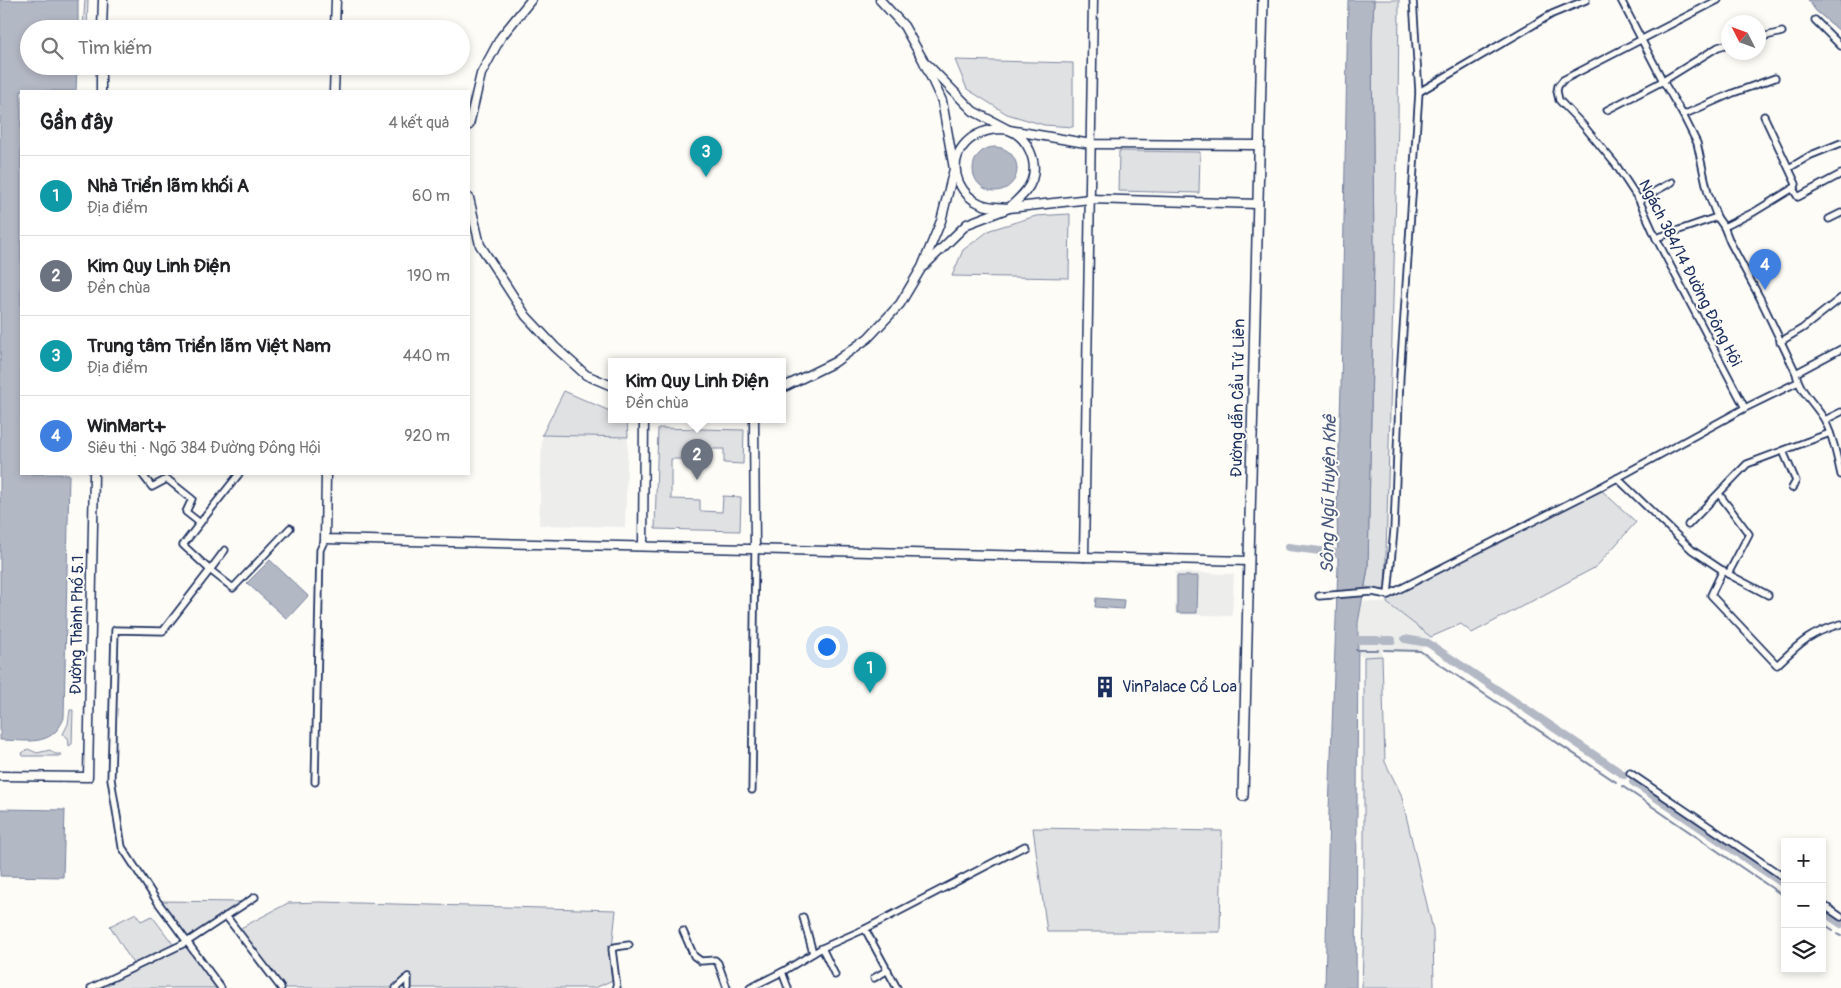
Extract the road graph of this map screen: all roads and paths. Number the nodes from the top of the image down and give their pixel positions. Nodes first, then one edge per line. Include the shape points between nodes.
1 (103, 0) edge
2 (336, 0) edge
3 (531, 0) edge
4 (880, 0) edge
5 (1093, 0) edge
6 (1263, 0) edge
7 (1413, 0) edge
8 (1586, 0) edge
9 (1621, 0) edge
10 (1718, 0) edge
11 (102, 20) edge
12 (336, 20) edge
13 (1816, 20) dead end
14 (1782, 32) dead end
15 (1766, 36) edge
16 (1641, 41) junction
17 (1721, 46) edge
18 (1841, 46) edge
19 (923, 60) junction
20 (102, 75) edge
21 (335, 75) edge
22 (1775, 78) dead end
23 (1663, 81) junction
24 (101, 90) edge
25 (334, 90) edge
26 (1419, 92) junction
27 (1607, 110) dead end
28 (1683, 114) junction
29 (1764, 116) dead end
30 (470, 121) edge
31 (1009, 130) junction
32 (1841, 143) edge
33 (1091, 144) junction
34 (1258, 144) junction
35 (1789, 168) junction
36 (954, 169) junction
37 (1841, 174) edge
38 (1672, 182) dead end
39 (1793, 189) junction
40 (1090, 199) junction
41 (1639, 200) junction
42 (470, 202) edge
43 (1258, 204) junction
44 (1008, 208) junction
45 (1841, 213) edge
46 (1717, 217) junction
47 (1829, 219) dead end
48 (1724, 228) junction
49 (1656, 238) junction
50 (922, 267) junction
51 (1841, 298) edge
52 (1780, 342) junction
53 (1841, 349) edge
54 (1796, 374) junction
55 (1798, 382) junction
56 (608, 384) edge
57 (786, 386) edge
58 (1744, 408) junction
59 (1841, 412) edge
60 (1825, 420) junction
61 (644, 423) edge
62 (754, 423) edge
63 (1830, 433) junction
64 (1784, 451) junction
65 (94, 475) edge
66 (143, 475) edge
67 (238, 475) edge
68 (326, 475) edge
69 (1841, 475) edge
70 (1617, 478) junction
71 (1792, 488) dead end
72 (1719, 494) junction
73 (200, 523) junction
74 (1688, 525) dead end
75 (290, 528) dead end
76 (324, 539) junction
77 (643, 546) junction
78 (755, 549) junction
79 (225, 550) dead end
80 (1084, 557) junction
81 (1249, 561) junction
82 (210, 570) junction
83 (1726, 572) junction
84 (1388, 595) junction
85 (1768, 595) dead end
86 (1319, 596) dead end
87 (1841, 624) edge
88 (1630, 773) dead end
89 (0, 776) edge
90 (315, 782) dead end
91 (752, 790) dead end
92 (1243, 796) dead end
93 (1025, 846) dead end
94 (1781, 875) edge
95 (255, 897) dead end
96 (1826, 907) edge
97 (226, 916) junction
98 (1841, 917) edge
99 (803, 918) dead end
100 (865, 929) junction
101 (683, 931) dead end
102 (187, 942) junction
103 (629, 945) dead end
104 (822, 948) junction
105 (813, 953) junction
106 (888, 970) junction
107 (782, 972) junction
108 (835, 975) dead end
109 (874, 978) dead end
110 (91, 988) edge
111 (220, 988) edge
112 (281, 988) edge
113 (396, 988) edge
114 (408, 988) edge
115 (616, 988) edge
116 (727, 988) edge
117 (750, 988) edge
118 (788, 988) edge
119 (896, 988) edge

1 - 11 street
2 - 12 street
3 - 30 street via 502,37 481,74
4 - 19 street via 904,26
5 - 33 street
6 - 34 main road, Đường dẫn Cầu Tứ Liên
7 - 26 street
8 - 26 street via 1552,14
9 - 16 street
10 - 16 street, Ngách 384/14 Đường Đông Hội
13 - 18 street
14 - 15 street
16 - 23 street
16 - 41 street, Ngách 384/14 Đường Đông Hội via 1563,80 1557,91 1559,100 1616,165
17 - 23 street
19 - 31 street via 972,111
19 - 36 street via 942,101
20 - 24 street
21 - 25 street
22 - 28 street
23 - 27 street
23 - 28 street
26 - 84 street
28 - 46 street via 1697,143
29 - 35 street
31 - 33 street
31 - 36 street via 985,130 974,135 965,143
31 - 44 street via 1027,146 1034,169 1026,192
32 - 35 street
33 - 34 street
33 - 40 street
34 - 43 main road, Đường dẫn Cầu Tứ Liên
35 - 39 street via 1796,184
36 - 44 street via 962,189 971,198 982,204
36 - 50 street via 941,221
37 - 39 street via 1798,197
38 - 41 street
39 - 48 street
40 - 43 street
40 - 44 street
40 - 80 street
41 - 49 street, Ngách 384/14 Đường Đông Hội
42 - 56 street via 480,245 526,316 586,375
43 - 81 main road, Đường dẫn Cầu Tứ Liên
44 - 50 street via 967,224
45 - 47 street
46 - 48 street
46 - 49 street
48 - 52 street
49 - 58 street, Ngách 384/14 Đường Đông Hội
50 - 57 street via 900,304 868,338 835,362
51 - 52 street
52 - 54 street
53 - 54 street
54 - 55 street
55 - 58 street
55 - 60 street
58 - 70 street
59 - 60 street
60 - 63 street
61 - 77 street
62 - 78 street
63 - 64 street
63 - 69 street
64 - 71 street via 1796,481
64 - 72 street via 1747,464
65 - 89 street, Đường Thành Phố 5.1 via 88,777
66 - 73 street via 152,487 167,479 192,499 186,512
67 - 73 street
68 - 76 street
70 - 83 street via 1692,550
70 - 84 street
72 - 74 street
72 - 83 street via 1749,534
73 - 82 street via 183,545
75 - 82 street via 232,588
76 - 77 street
76 - 90 street via 320,550
77 - 78 street
78 - 80 street
78 - 91 street
79 - 82 street
80 - 81 street
81 - 92 main road, Đường dẫn Cầu Tứ Liên
82 - 102 street via 163,631 115,630 111,779 122,847
83 - 85 street
83 - 87 street via 1711,595 1777,665 1816,632
84 - 86 street via 1372,592
88 - 94 street
93 - 100 street
95 - 97 street
96 - 98 street
97 - 102 street
97 - 112 street
99 - 105 street
100 - 104 street
100 - 106 street
101 - 116 street via 696,958 718,963
102 - 110 street
102 - 111 street
103 - 115 street via 612,949
104 - 105 street
104 - 108 street
105 - 107 street
106 - 109 street
106 - 119 street
107 - 117 street
107 - 118 street
113 - 114 street via 408,977

